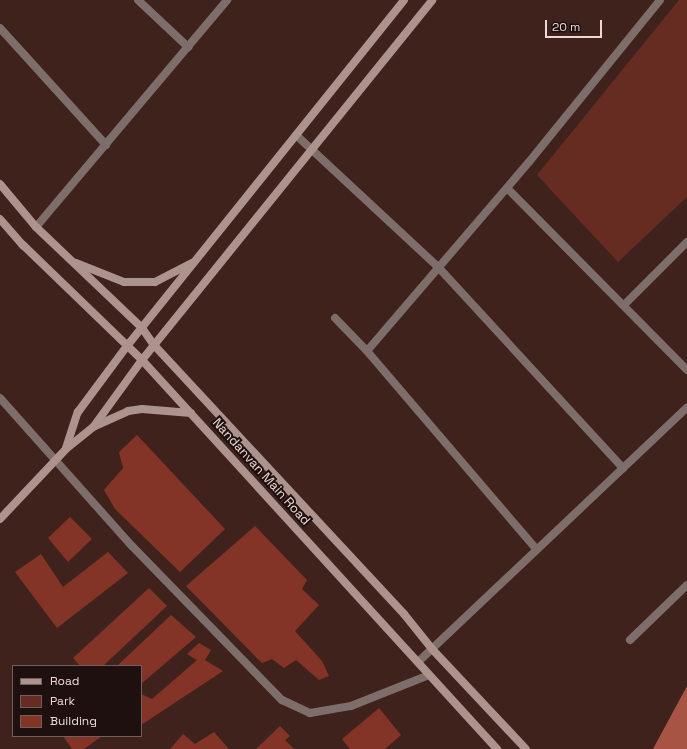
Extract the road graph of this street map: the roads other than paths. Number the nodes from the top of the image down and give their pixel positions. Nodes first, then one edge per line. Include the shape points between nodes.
1 (138, 0) edge
2 (227, 0) edge
3 (404, 0) edge
4 (432, 0) edge
5 (660, 0) edge
6 (0, 28) edge
7 (188, 47) junction
8 (296, 135) junction
9 (106, 145) junction
10 (312, 149) junction
11 (0, 184) edge
12 (507, 188) junction
13 (0, 219) edge
14 (36, 227) junction
15 (687, 242) edge
16 (72, 261) junction
17 (194, 262) junction
18 (439, 268) junction
19 (624, 306) junction
20 (335, 318) dead end
21 (142, 328) junction
22 (154, 345) junction
23 (127, 346) junction
24 (367, 351) junction
25 (142, 360) junction
26 (687, 370) edge
27 (0, 398) edge
28 (687, 408) edge
29 (191, 414) junction
30 (94, 426) junction
31 (66, 449) junction
32 (56, 460) junction
33 (623, 468) junction
34 (0, 519) edge
35 (536, 549) junction
36 (687, 585) edge
37 (630, 640) dead end
38 (432, 649) junction
39 (418, 662) junction
40 (429, 675) junction
41 (497, 749) edge
42 (526, 749) edge

1 - 7 street
2 - 7 street
3 - 8 main road
4 - 10 main road
5 - 12 street
6 - 9 street
7 - 9 street
8 - 10 street
8 - 17 main road
9 - 14 street
10 - 18 street
10 - 22 main road
11 - 14 main road
12 - 18 street
12 - 19 street
13 - 23 main road, Nandanvan Main Road
14 - 16 main road
15 - 19 street
16 - 17 main road via 124,282 154,282
16 - 21 main road
17 - 21 main road
18 - 24 street
18 - 33 street
19 - 26 street
20 - 24 street
21 - 22 main road
21 - 23 main road
22 - 25 main road
22 - 38 main road via 404,614
23 - 25 main road, Nandanvan Main Road
23 - 31 main road via 78,412
24 - 35 street
25 - 29 main road, Nandanvan Main Road
25 - 30 main road
27 - 32 street
28 - 33 street
29 - 30 main road via 142,409 128,411
29 - 39 main road, Nandanvan Main Road
30 - 31 main road
31 - 32 main road
32 - 34 main road
32 - 40 street via 132,546 282,700 310,712 351,706
33 - 35 street
35 - 38 street
36 - 37 street
38 - 39 street
38 - 42 main road
39 - 40 main road, Nandanvan Main Road
40 - 41 main road, Nandanvan Main Road

